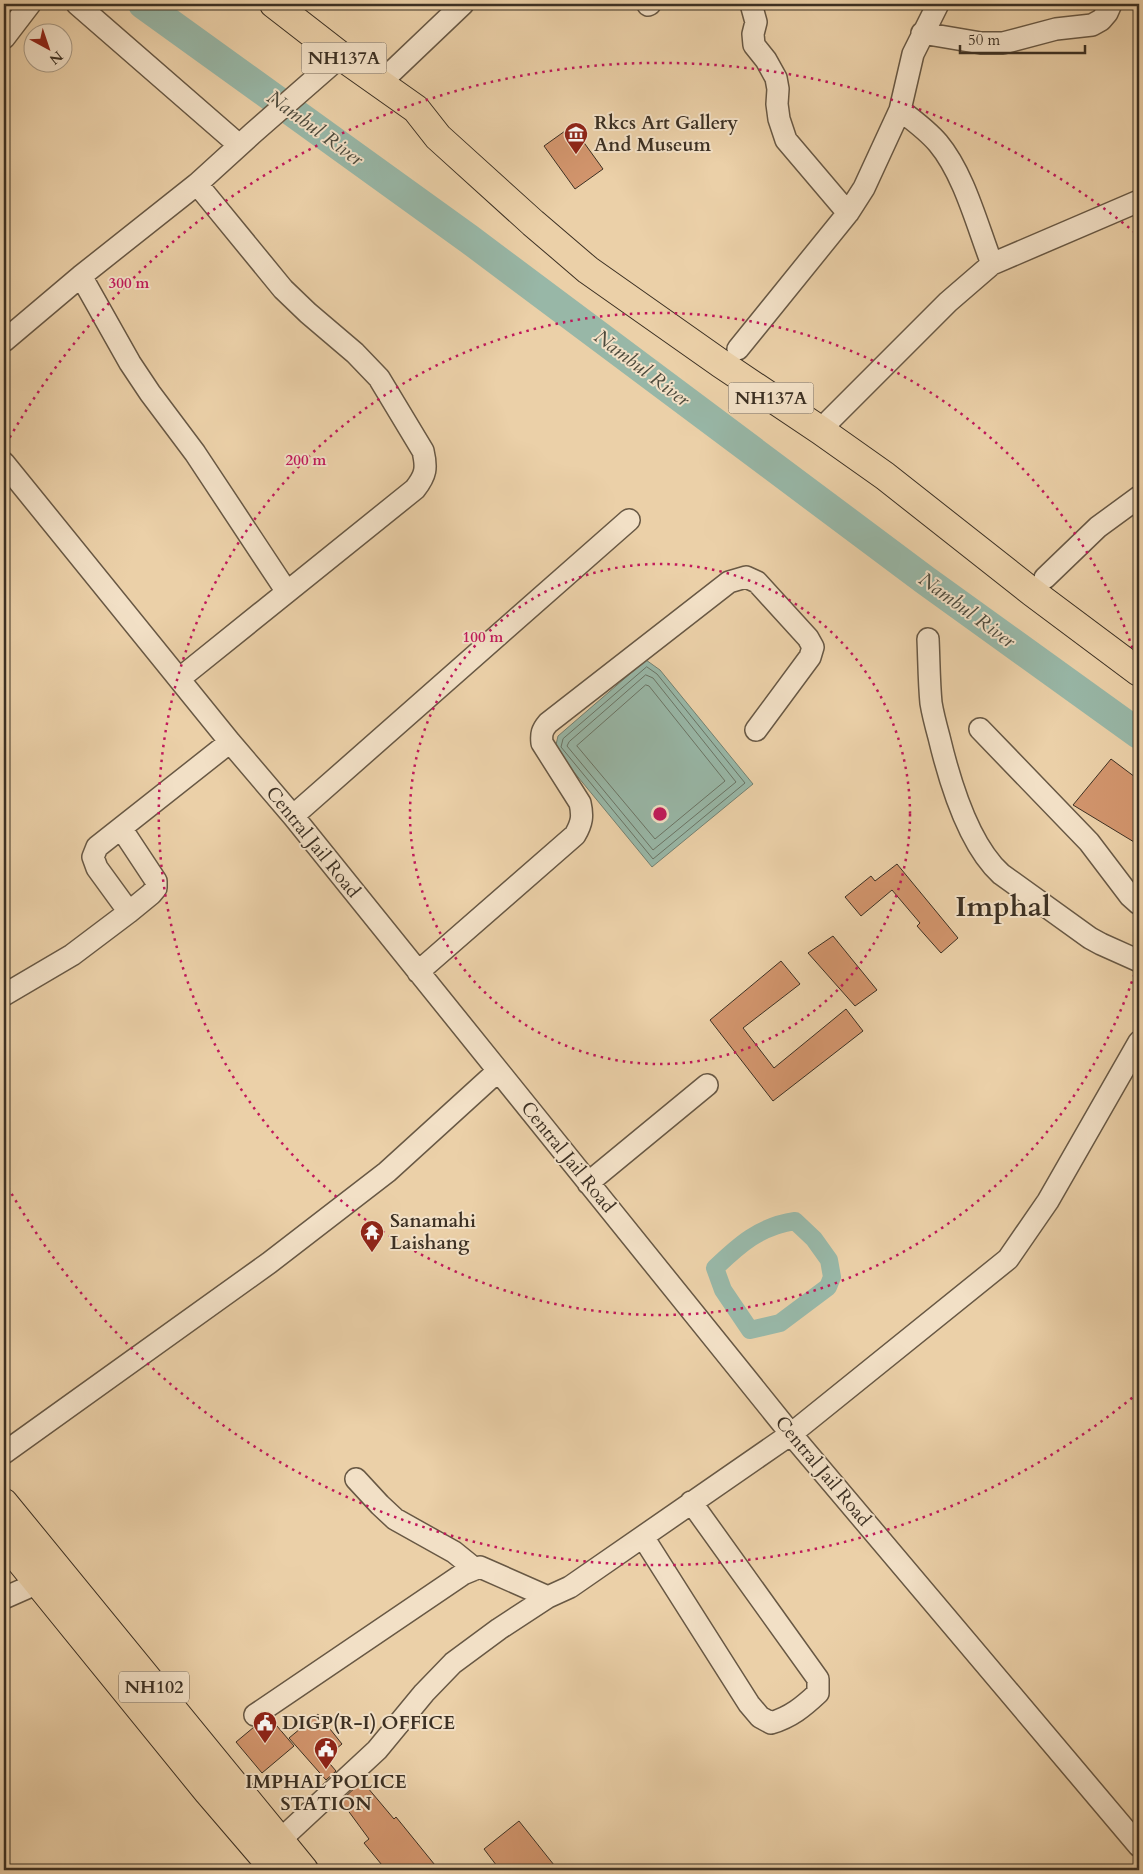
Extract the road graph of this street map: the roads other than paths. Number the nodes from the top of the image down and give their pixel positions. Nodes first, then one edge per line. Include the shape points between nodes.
1 (30, 4) edge
2 (78, 4) edge
3 (274, 4) edge
4 (463, 4) edge
5 (751, 4) edge
6 (938, 4) edge
7 (1111, 4) edge
8 (922, 33) junction
9 (4, 38) edge
10 (341, 56) junction
11 (379, 84) junction
12 (900, 110) junction
13 (246, 139) junction
14 (197, 184) junction
15 (1139, 201) edge
16 (848, 213) junction
17 (992, 264) junction
18 (81, 276) junction
19 (4, 341) edge
20 (738, 348) dead end
21 (820, 430) junction
22 (4, 463) edge
23 (1139, 497) edge
24 (629, 520) dead end
25 (1046, 578) dead end
26 (287, 592) junction
27 (928, 639) dead end
28 (1139, 672) edge
29 (179, 679) junction
30 (980, 729) dead end
31 (756, 730) dead end
32 (230, 742) junction
33 (293, 816) junction
34 (122, 828) junction
35 (1139, 904) edge
36 (129, 912) junction
37 (1139, 961) edge
38 (418, 972) junction
39 (4, 995) edge
40 (1139, 1042) edge
41 (498, 1071) junction
42 (707, 1085) dead end
43 (588, 1182) junction
44 (791, 1434) junction
45 (4, 1453) edge
46 (356, 1478) dead end
47 (690, 1502) junction
48 (4, 1503) edge
49 (643, 1537) junction
50 (4, 1541) edge
51 (475, 1569) junction
52 (38, 1583) junction
53 (548, 1597) junction
54 (4, 1598) edge
55 (255, 1715) dead end
56 (279, 1841) junction
57 (1139, 1846) edge
58 (274, 1870) edge
59 (304, 1870) edge

1 - 9 street
2 - 13 street
3 - 10 highway, NH137A
4 - 11 street
5 - 16 street via 756,22 754,45 776,78 779,120 786,140
6 - 8 street
7 - 8 street via 1107,13 1092,25 1056,29 1003,42 981,44
8 - 12 street via 908,69
10 - 11 highway, NH137A
10 - 13 street
11 - 21 highway, NH137A via 416,109 438,137 588,270
12 - 16 street via 864,188
12 - 17 street via 922,126 955,168
13 - 14 street
14 - 18 street
14 - 26 street via 283,289 379,378 423,451 426,463 425,473 415,489
15 - 17 street
16 - 20 street
17 - 21 street via 948,302
18 - 19 street
18 - 26 street via 150,393 195,452
21 - 28 highway, NH137A via 885,476
22 - 29 street, Central Jail Road
23 - 25 street via 1098,527
24 - 33 street
26 - 29 street
27 - 37 street via 931,705 948,774 981,851 1000,874 1065,920 1101,944
29 - 32 street, Central Jail Road
30 - 35 street via 1089,842
31 - 38 street via 810,657 812,647 808,638 757,582 746,577 729,582 543,728 542,743 580,803 582,824 575,835
32 - 33 street, Central Jail Road
32 - 34 street
33 - 38 street, Central Jail Road
34 - 36 street via 156,881 156,888 151,894
34 - 36 street via 96,847 93,857 97,868
36 - 39 street via 72,955
38 - 41 street, Central Jail Road
40 - 44 street via 1048,1201 1008,1259
41 - 43 street, Central Jail Road
41 - 45 street via 388,1172 268,1264
42 - 43 street
43 - 44 street, Central Jail Road
44 - 47 street
44 - 57 street, Central Jail Road
46 - 51 street via 395,1519 454,1552
47 - 49 street
47 - 49 street via 818,1679 818,1693 799,1711 771,1723 760,1717
48 - 56 highway, NH102
49 - 53 street via 570,1587
50 - 52 highway, NH102
51 - 53 street via 480,1567
51 - 55 street
52 - 54 street
52 - 58 highway, NH102
53 - 56 street via 453,1663 377,1750
56 - 58 street
56 - 59 highway, NH102

